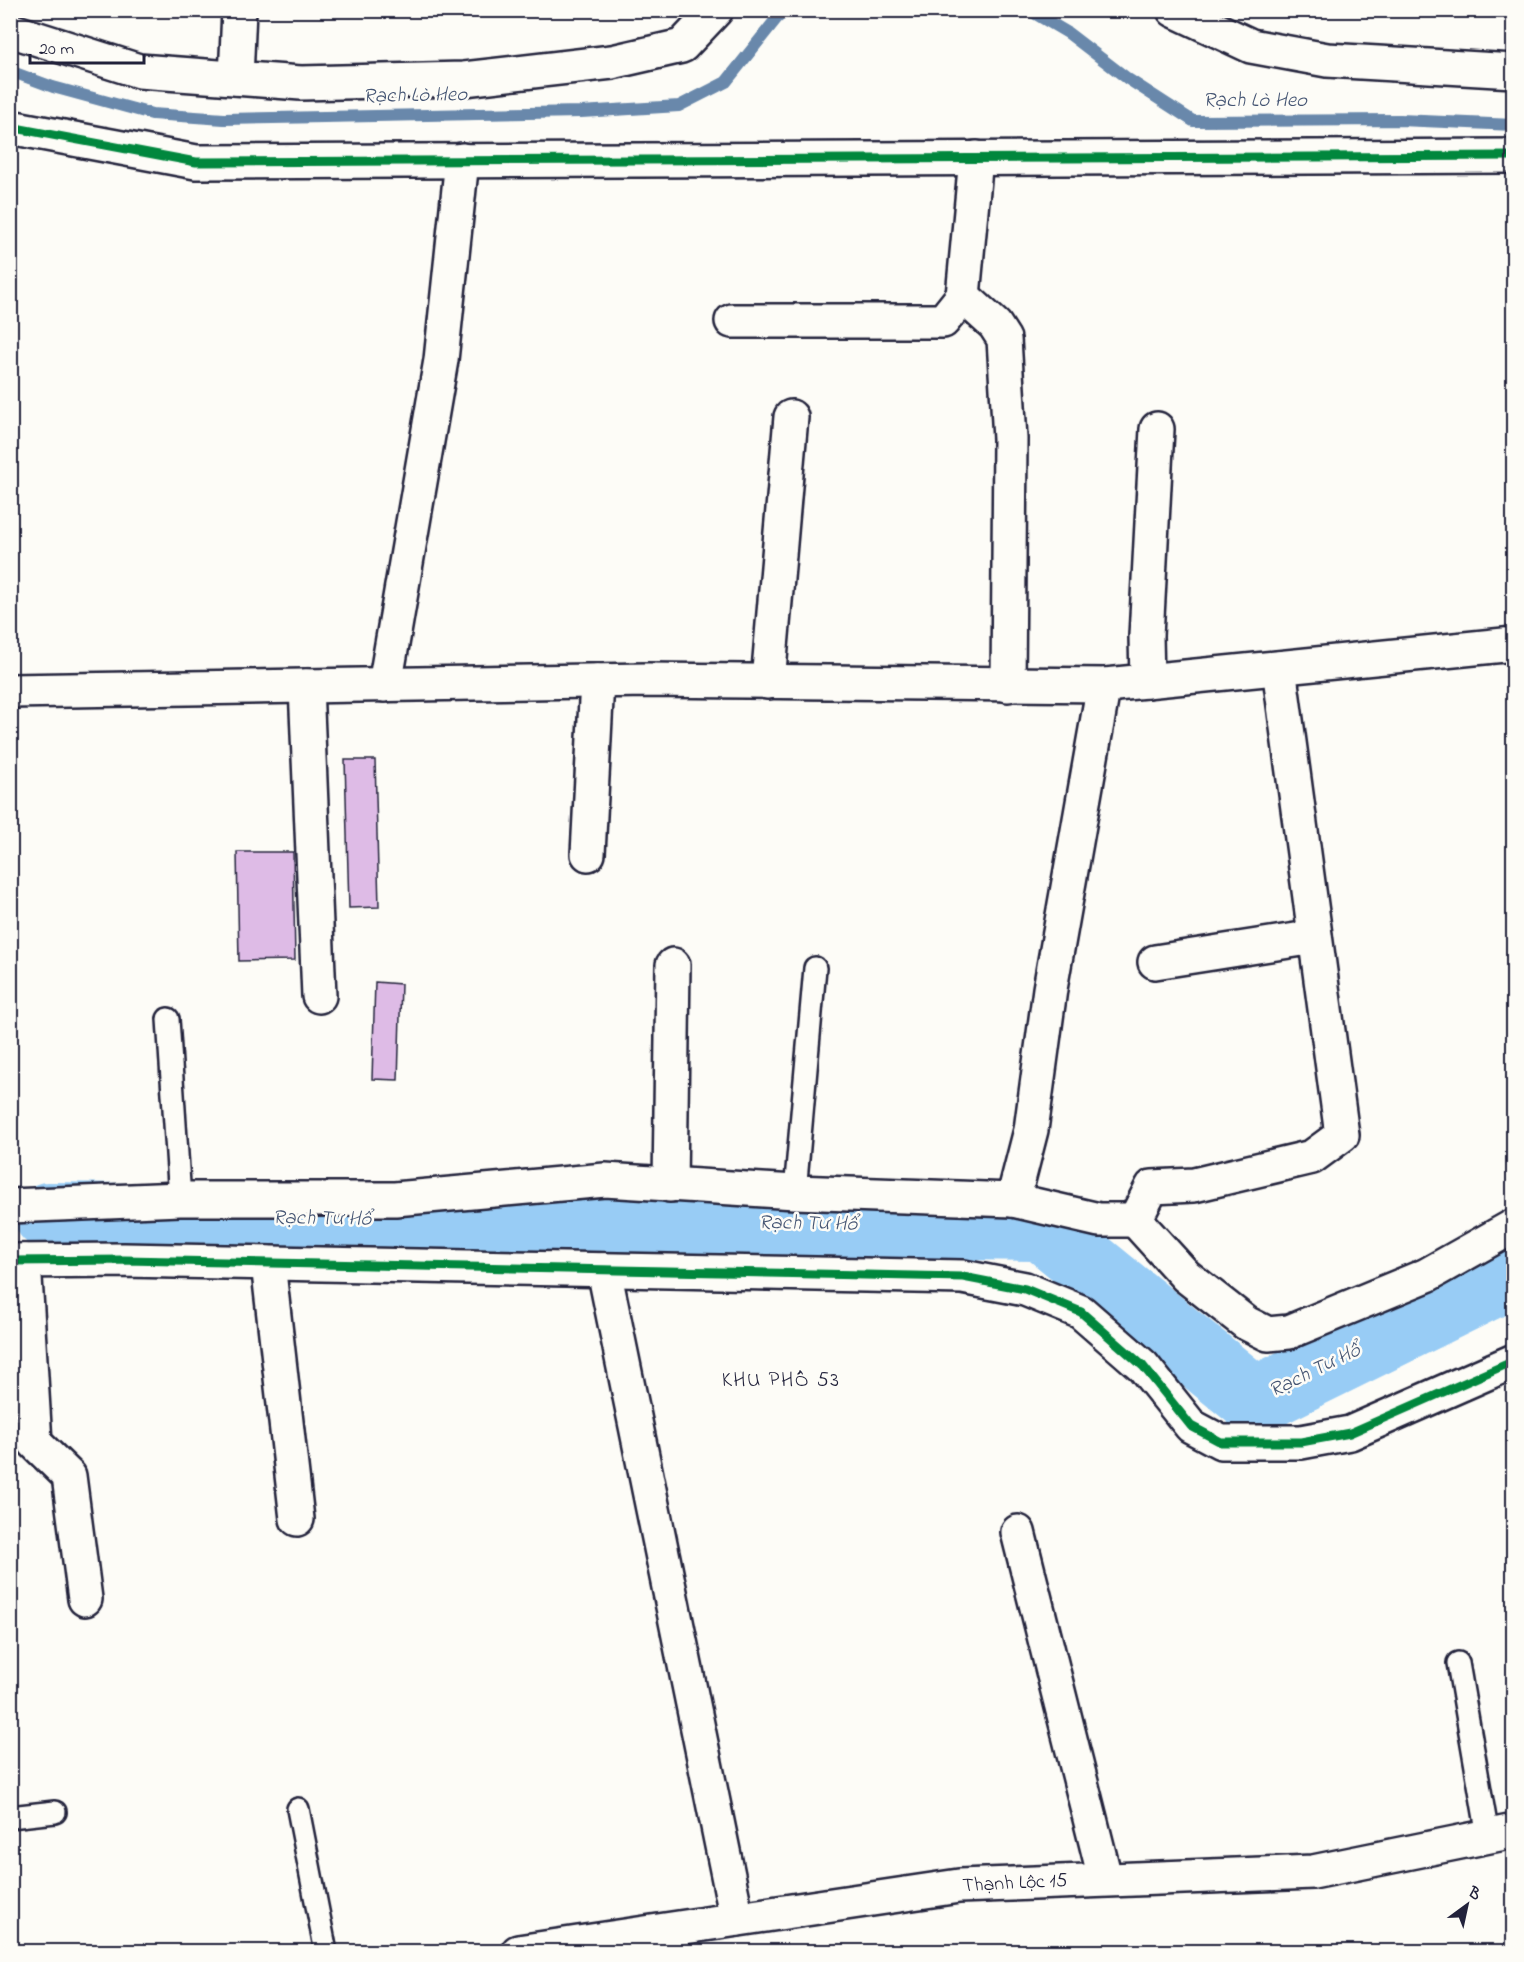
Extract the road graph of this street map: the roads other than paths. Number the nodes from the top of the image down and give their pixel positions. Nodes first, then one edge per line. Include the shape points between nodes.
1 (239, 10) edge
2 (717, 10) edge
3 (1174, 10) edge
4 (27, 27) edge
5 (1514, 71) edge
6 (236, 78) junction
7 (10, 127) edge
8 (1514, 156) edge
9 (976, 158) junction
10 (462, 160) junction
11 (963, 296) junction
12 (732, 321) dead end
13 (791, 417) dead end
14 (1157, 429) dead end
15 (1514, 644) edge
16 (1279, 668) junction
17 (597, 681) junction
18 (1147, 681) junction
19 (768, 682) junction
20 (385, 685) junction
21 (1008, 685) junction
22 (1106, 685) junction
23 (306, 686) junction
24 (10, 691) edge
25 (588, 854) dead end
26 (1314, 937) junction
27 (1155, 962) dead end
28 (673, 965) dead end
29 (815, 968) dead end
30 (320, 996) dead end
31 (168, 1019) dead end
32 (670, 1185) junction
33 (795, 1192) junction
34 (180, 1199) junction
35 (1013, 1200) junction
36 (10, 1206) edge
37 (1134, 1220) junction
38 (1514, 1226) edge
39 (17, 1261) edge
40 (268, 1263) junction
41 (604, 1270) junction
42 (1514, 1361) edge
43 (297, 1519) dead end
44 (1018, 1532) dead end
45 (85, 1599) dead end
46 (1458, 1663) dead end
47 (298, 1809) dead end
48 (55, 1812) dead end
49 (10, 1817) edge
50 (1501, 1834) edge
51 (1105, 1878) junction
52 (737, 1919) junction
53 (326, 1952) edge
54 (518, 1952) edge

1 - 6 street
2 - 6 street via 682,46 612,62 464,78 301,82
3 - 5 street via 1251,46 1327,60
4 - 6 street via 139,71
7 - 10 street via 196,162
8 - 9 street
9 - 10 street
9 - 11 street
10 - 20 street via 441,360
11 - 12 street via 943,321
11 - 21 street via 995,325 1004,339 1010,439
13 - 19 street
14 - 18 street
15 - 16 street
16 - 18 street
16 - 26 street
17 - 19 street
17 - 20 street
17 - 25 street
18 - 22 street
19 - 21 street
20 - 23 street
21 - 22 street
22 - 35 street via 1052,977 1031,1130
23 - 24 street
23 - 30 street
26 - 27 street
26 - 37 street via 1342,1135 1312,1157 1194,1185 1152,1187
28 - 32 street
29 - 33 lane
31 - 34 lane
32 - 33 street
32 - 34 street via 605,1180 395,1198
33 - 35 street
34 - 36 street
35 - 37 street via 1099,1220
37 - 38 street via 1186,1276 1246,1323 1268,1334 1289,1332 1427,1275
39 - 40 street
39 - 45 street via 35,1443 69,1476
40 - 41 street
40 - 43 street
41 - 42 street via 963,1277 1025,1289 1081,1312 1143,1366 1191,1426 1221,1442 1300,1442 1350,1433
41 - 52 street
44 - 51 street
46 - 50 lane
47 - 53 lane
48 - 49 lane
50 - 51 street, Thạnh Lộc 15 via 1314,1872
51 - 52 street, Thạnh Lộc 15 via 959,1886
52 - 54 street, Thạnh Lộc 15

